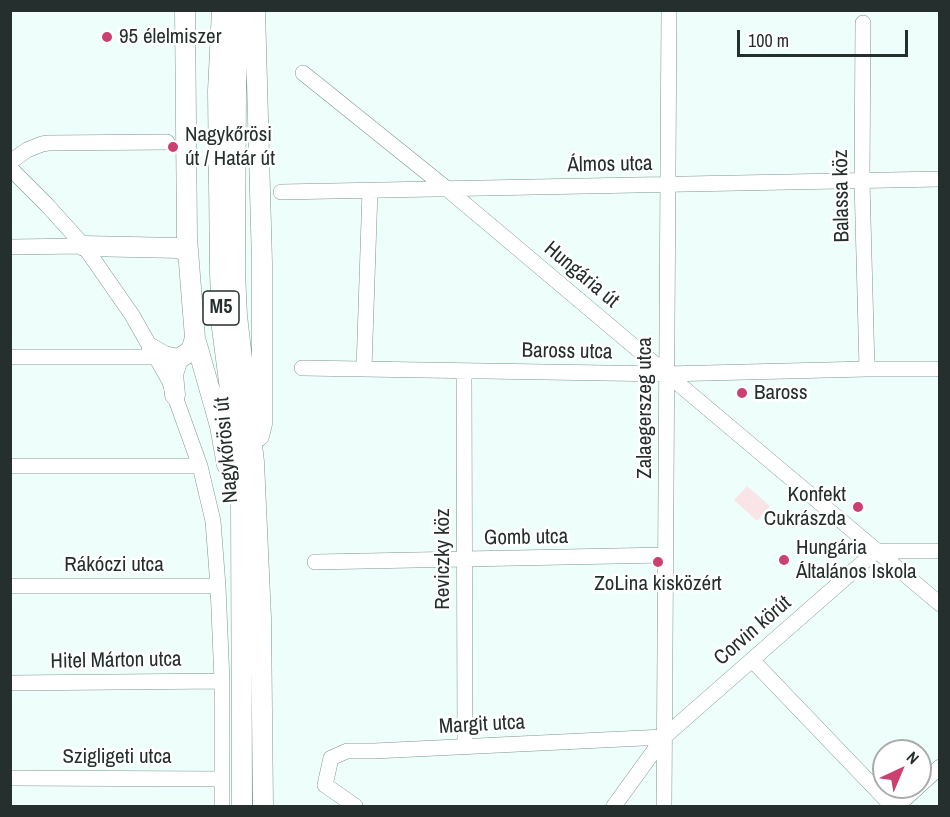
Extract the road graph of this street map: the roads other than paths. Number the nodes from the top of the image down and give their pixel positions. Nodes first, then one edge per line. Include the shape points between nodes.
1 (185, 10) edge
2 (222, 10) edge
3 (238, 10) edge
4 (255, 10) edge
5 (669, 10) edge
6 (863, 23) dead end
7 (303, 73) dead end
8 (227, 90) junction
9 (167, 142) dead end
10 (10, 162) edge
11 (10, 168) edge
12 (939, 179) edge
13 (862, 181) junction
14 (668, 184) junction
15 (446, 188) junction
16 (370, 190) junction
17 (281, 192) dead end
18 (84, 246) junction
19 (10, 247) edge
20 (188, 253) junction
21 (195, 338) junction
22 (154, 353) junction
23 (10, 357) edge
24 (178, 359) junction
25 (302, 368) dead end
26 (363, 369) junction
27 (867, 369) junction
28 (939, 369) edge
29 (464, 371) junction
30 (666, 374) junction
31 (175, 395) junction
32 (254, 462) junction
33 (10, 466) edge
34 (200, 466) junction
35 (241, 525) junction
36 (876, 551) junction
37 (939, 551) edge
38 (665, 555) junction
39 (464, 560) junction
40 (315, 562) dead end
41 (10, 586) edge
42 (218, 586) junction
43 (939, 604) edge
44 (752, 660) junction
45 (222, 681) junction
46 (10, 683) edge
47 (664, 737) junction
48 (465, 747) junction
49 (10, 778) edge
50 (222, 779) junction
51 (222, 807) edge
52 (242, 807) edge
53 (263, 807) edge
54 (355, 807) edge
55 (614, 807) edge
56 (664, 807) edge
57 (892, 807) edge

1 - 20 main road
2 - 8 main road, M5
3 - 8 main road, M5
4 - 32 main road via 262,424
5 - 14 street, Zalaegerszeg utca
6 - 13 street, Balassa köz
7 - 15 street, Hungária út
8 - 32 main road, Nagykőrösi út / M5 via 237,316
8 - 35 main road, Nagykőrösi út / M5 via 219,250
9 - 10 street via 48,143 27,150
11 - 18 street, Nagykőrösi út
12 - 13 street, Álmos utca
13 - 14 street, Álmos utca
13 - 27 street, Balassa köz
14 - 15 street, Álmos utca
14 - 30 street, Zalaegerszeg utca
15 - 16 street, Álmos utca
15 - 30 street, Hungária út
16 - 17 street, Álmos utca
16 - 26 street
18 - 19 street
18 - 20 main road via 179,249
18 - 22 street, Nagykőrösi út
20 - 21 main road
21 - 24 main road via 191,351
21 - 35 main road via 220,426
22 - 23 street
22 - 24 main road
22 - 31 street, Nagykőrösi út
24 - 31 main road via 173,374
25 - 26 street, Baross utca
26 - 29 street, Baross utca
27 - 28 street, Baross utca
27 - 30 street, Baross utca
29 - 30 street, Baross utca
29 - 39 street, Reviczky köz
30 - 36 street, Hungária út
30 - 38 street, Zalaegerszeg utca
31 - 34 street, Nagykőrösi út
32 - 53 main road, Nagykőrösi út / M5
33 - 34 street
34 - 42 street, Nagykőrösi út via 213,521
35 - 52 main road, Nagykőrösi út / M5
36 - 37 street
36 - 43 street, Hungária út
36 - 44 street, Corvin körút
38 - 39 street, Gomb utca
38 - 47 street, Zalaegerszeg utca
39 - 40 street, Gomb utca
39 - 48 street, Reviczky köz
41 - 42 street, Rákóczi utca
42 - 45 street, Nagykőrösi út
44 - 47 street, Corvin körút
44 - 57 street
45 - 46 street, Hitel Márton utca
45 - 50 street, Nagykőrösi út
47 - 48 street, Margit utca
47 - 55 street, Corvin körút
47 - 56 street, Zalaegerszeg utca
48 - 54 street, Margit utca via 347,751 331,758 325,785
49 - 50 street, Szigligeti utca
50 - 51 street, Nagykőrösi út

